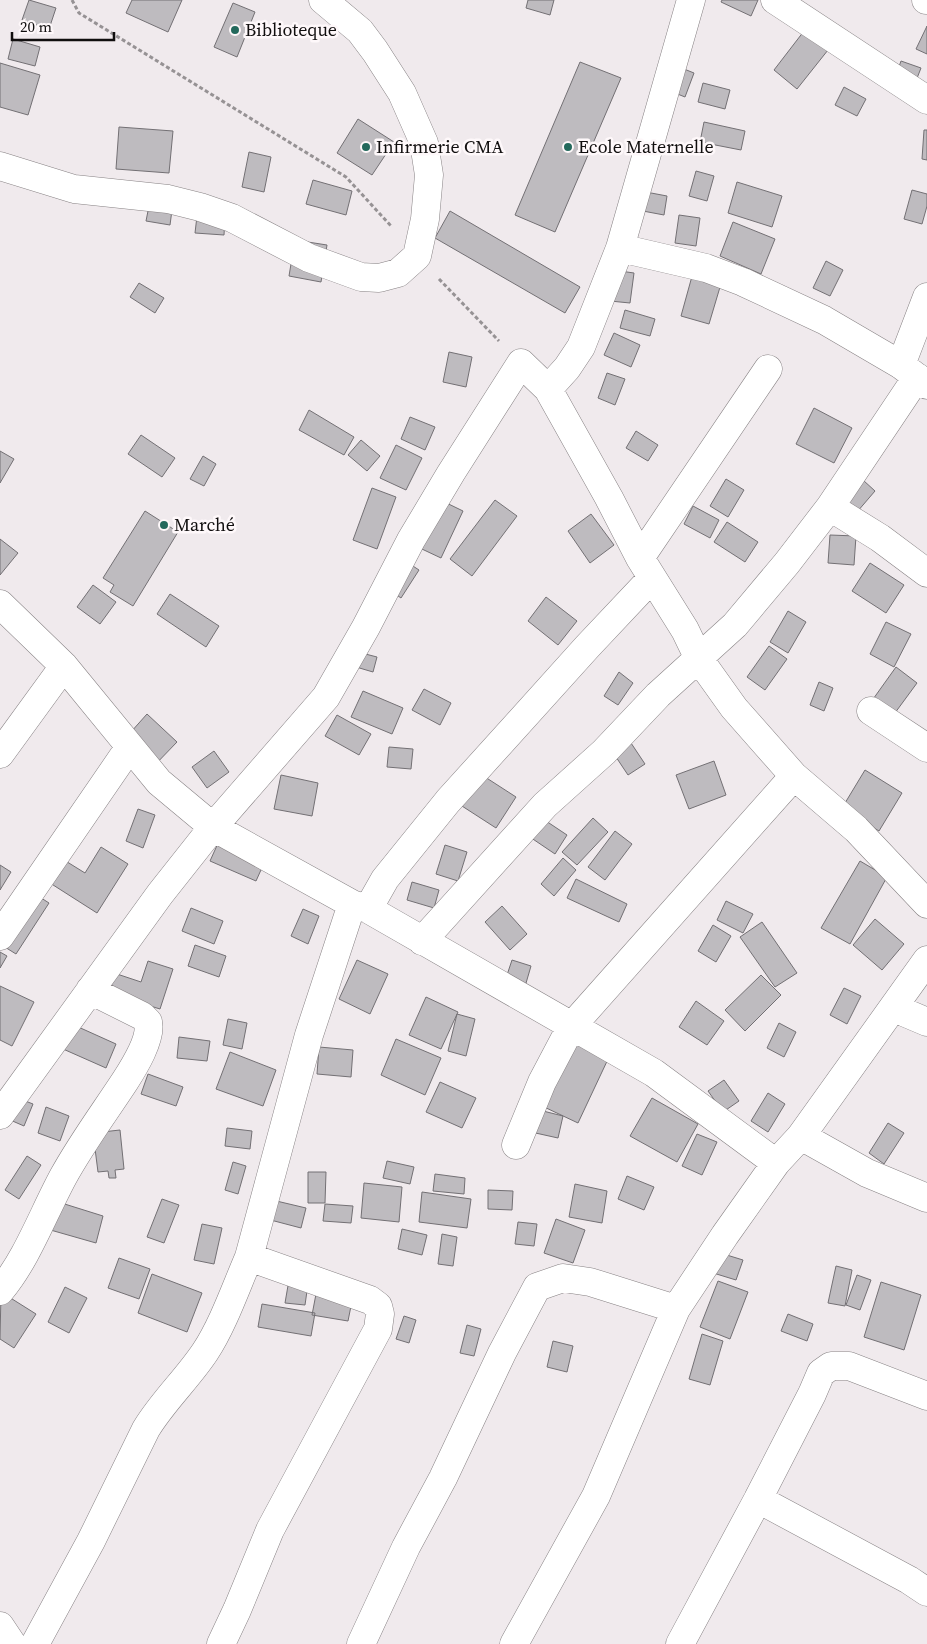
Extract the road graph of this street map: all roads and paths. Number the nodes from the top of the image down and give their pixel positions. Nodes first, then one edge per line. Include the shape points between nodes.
1 (72, 0) edge
2 (323, 0) edge
3 (690, 0) edge
4 (775, 0) edge
5 (927, 100) edge
6 (0, 166) edge
7 (620, 248) junction
8 (417, 256) junction
9 (927, 297) edge
10 (521, 363) junction
11 (768, 369) dead end
12 (915, 375) edge
13 (548, 389) junction
14 (830, 507) junction
15 (646, 568) junction
16 (927, 573) edge
17 (0, 604) edge
18 (699, 659) junction
19 (64, 666) junction
20 (871, 711) dead end
21 (129, 748) junction
22 (927, 748) edge
23 (0, 754) edge
24 (794, 776) junction
25 (213, 827) junction
26 (927, 904) edge
27 (360, 907) junction
28 (0, 936) edge
29 (422, 941) junction
30 (927, 960) edge
31 (90, 990) junction
32 (894, 1008) junction
33 (927, 1022) edge
34 (571, 1027) junction
35 (0, 1115) edge
36 (801, 1136) junction
37 (516, 1145) dead end
38 (776, 1164) junction
39 (927, 1198) edge
40 (249, 1257) junction
41 (0, 1291) edge
42 (676, 1309) junction
43 (927, 1396) edge
44 (758, 1498) junction
45 (927, 1592) edge
46 (0, 1626) edge
47 (12, 1644) edge
48 (35, 1644) edge
49 (221, 1644) edge
50 (361, 1644) edge
51 (514, 1644) edge
52 (680, 1644) edge

1 - 8 path via 79,13 346,177
2 - 8 street via 360,31 375,51 402,93 424,143 429,175
3 - 7 street
4 - 5 street
6 - 8 street via 74,189 168,199 200,207 232,218 309,258 361,277 379,278 398,273
7 - 12 street via 706,268 743,282 824,320
7 - 13 street via 581,347
8 - 10 path
9 - 12 street
10 - 13 street
10 - 25 street via 411,540 326,697
11 - 15 street
12 - 14 street
13 - 15 street
14 - 16 street
14 - 18 street via 734,625
15 - 18 street
15 - 27 street via 587,646 448,801
17 - 19 street
18 - 24 street via 734,708
18 - 29 street via 545,805
19 - 21 street
19 - 23 street
20 - 22 street
21 - 25 street via 159,782
21 - 28 street
24 - 26 street via 856,829
24 - 34 street
25 - 27 street
25 - 31 street
27 - 29 street
27 - 40 street via 309,1035
29 - 34 street
30 - 32 street
31 - 35 street
31 - 41 street via 142,1016 148,1022 149,1035 130,1072 64,1176
32 - 33 street
32 - 36 street
34 - 37 street via 542,1082
34 - 38 street via 654,1073
36 - 38 street
36 - 39 street via 867,1173
38 - 42 street
40 - 48 street via 212,1342 146,1429 91,1541
40 - 49 street via 370,1300 378,1306 380,1314 378,1329 270,1530
42 - 50 street via 590,1282 563,1278 537,1287 406,1547
42 - 51 street via 596,1496
43 - 44 street via 848,1366 832,1366 821,1373
44 - 45 street
44 - 52 street
46 - 47 street

